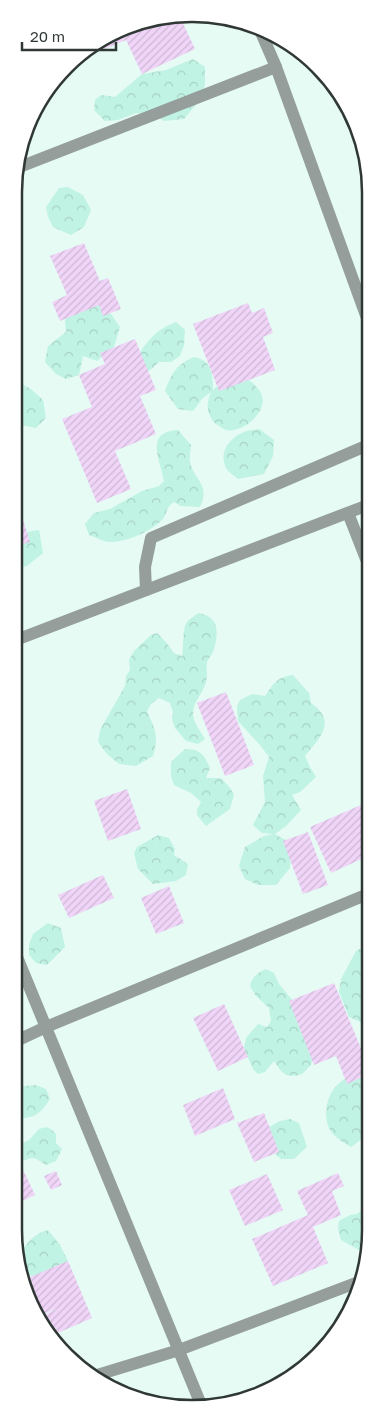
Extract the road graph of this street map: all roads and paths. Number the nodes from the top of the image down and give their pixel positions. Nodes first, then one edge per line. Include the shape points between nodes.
1 (264, 38) edge
2 (276, 67) junction
3 (25, 165) edge
4 (362, 304) edge
5 (362, 447) edge
6 (362, 507) edge
7 (348, 513) junction
8 (362, 549) edge
9 (146, 590) junction
10 (22, 638) edge
11 (362, 896) edge
12 (22, 969) edge
13 (46, 1027) junction
14 (22, 1038) edge
15 (353, 1284) edge
16 (179, 1350) junction
17 (101, 1374) edge
18 (199, 1400) edge

1 - 2 street
2 - 3 street
2 - 4 street
5 - 9 street via 151,538 145,567
6 - 7 street
7 - 8 street
7 - 9 street
9 - 10 street
11 - 13 street
12 - 13 street
13 - 14 street
13 - 16 street
15 - 16 street
16 - 17 street
16 - 18 street

